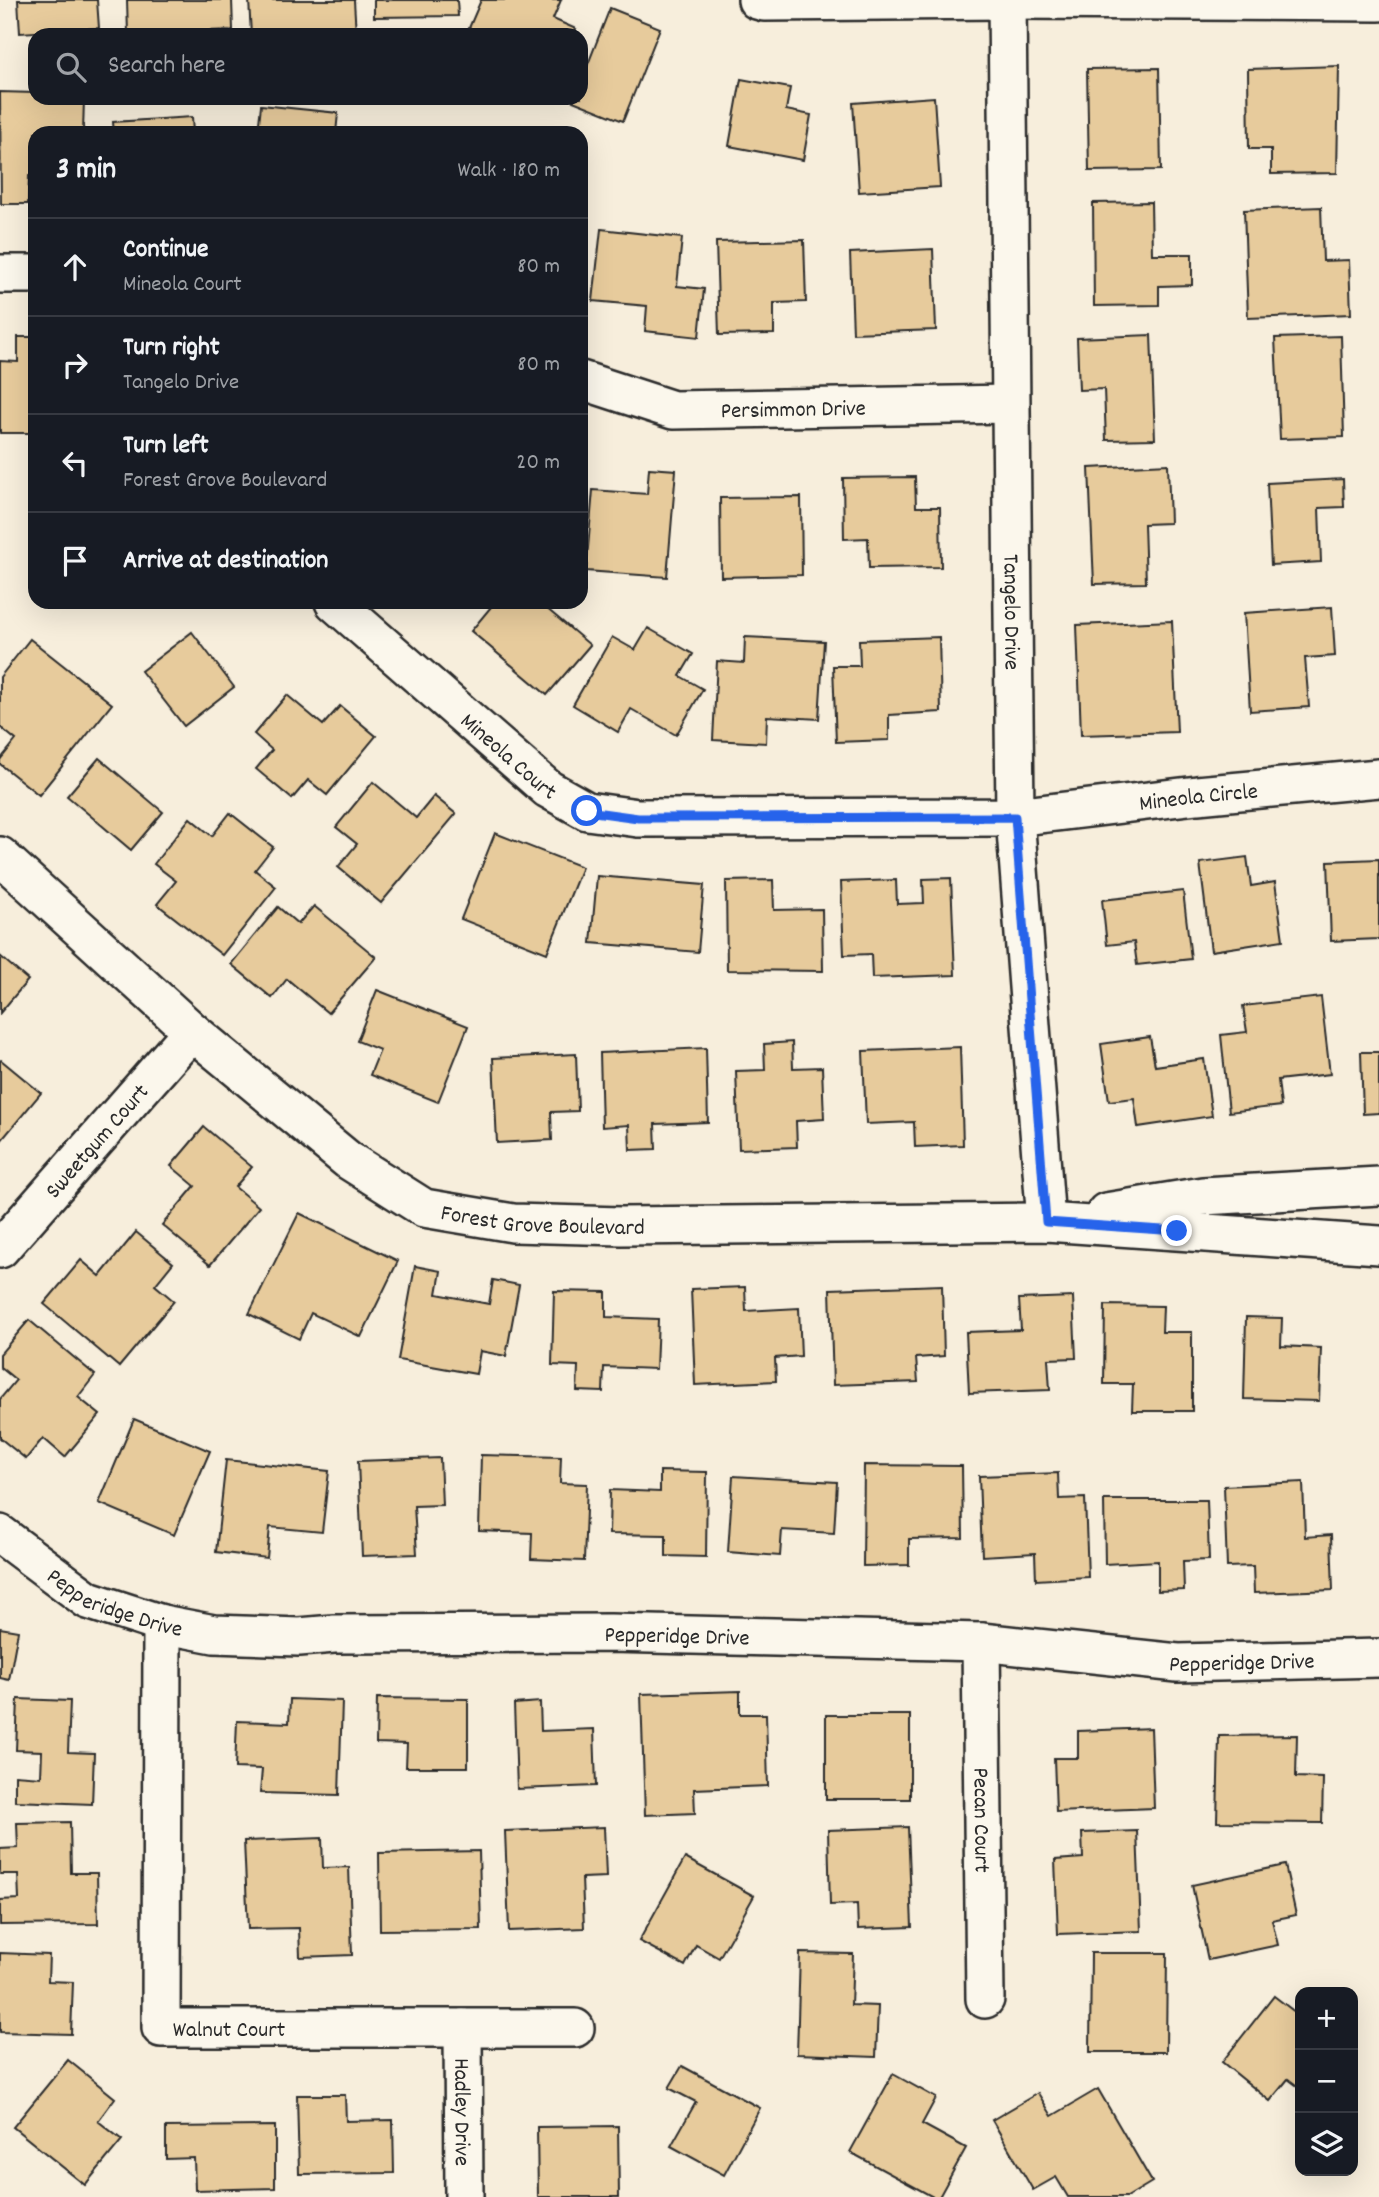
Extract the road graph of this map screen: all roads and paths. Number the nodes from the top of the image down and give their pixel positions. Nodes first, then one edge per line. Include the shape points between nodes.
1 (757, 0) edge
2 (1007, 0) edge
3 (1379, 2) edge
4 (0, 274) edge
5 (28, 274) edge
6 (588, 382) edge
7 (1010, 404) junction
8 (342, 609) edge
9 (1379, 778) edge
10 (1015, 817) junction
11 (0, 856) edge
12 (192, 1031) junction
13 (1379, 1186) edge
14 (1046, 1222) junction
15 (1379, 1245) edge
16 (0, 1249) edge
17 (0, 1534) edge
18 (162, 1624) junction
19 (981, 1642) junction
20 (1379, 1658) edge
21 (985, 1999) dead end
22 (463, 2028) junction
23 (575, 2028) dead end
24 (464, 2197) edge

1 - 2 street
2 - 3 street
2 - 7 street, Tangelo Drive
4 - 5 street
6 - 7 street, Persimmon Drive via 673,410
7 - 10 street, Tangelo Drive
8 - 10 street, Mineola Court via 548,789 587,811 638,818
9 - 10 street, Mineola Circle
10 - 14 street, Tangelo Drive
11 - 12 street, Forest Grove Boulevard
12 - 14 street, Forest Grove Boulevard via 348,1160 425,1208 513,1223 621,1226
12 - 16 street, Sweetgum Court
13 - 14 street, Forest Grove Boulevard via 1203,1196
14 - 15 street, Forest Grove Boulevard
17 - 18 street, Pepperidge Drive via 88,1600
18 - 19 street, Pepperidge Drive via 214,1634 299,1637 610,1633
18 - 22 street, Walnut Court via 161,2028
19 - 20 street, Pepperidge Drive via 1178,1663
19 - 21 street, Pecan Court
22 - 23 street, Walnut Court
22 - 24 street, Hadley Drive

